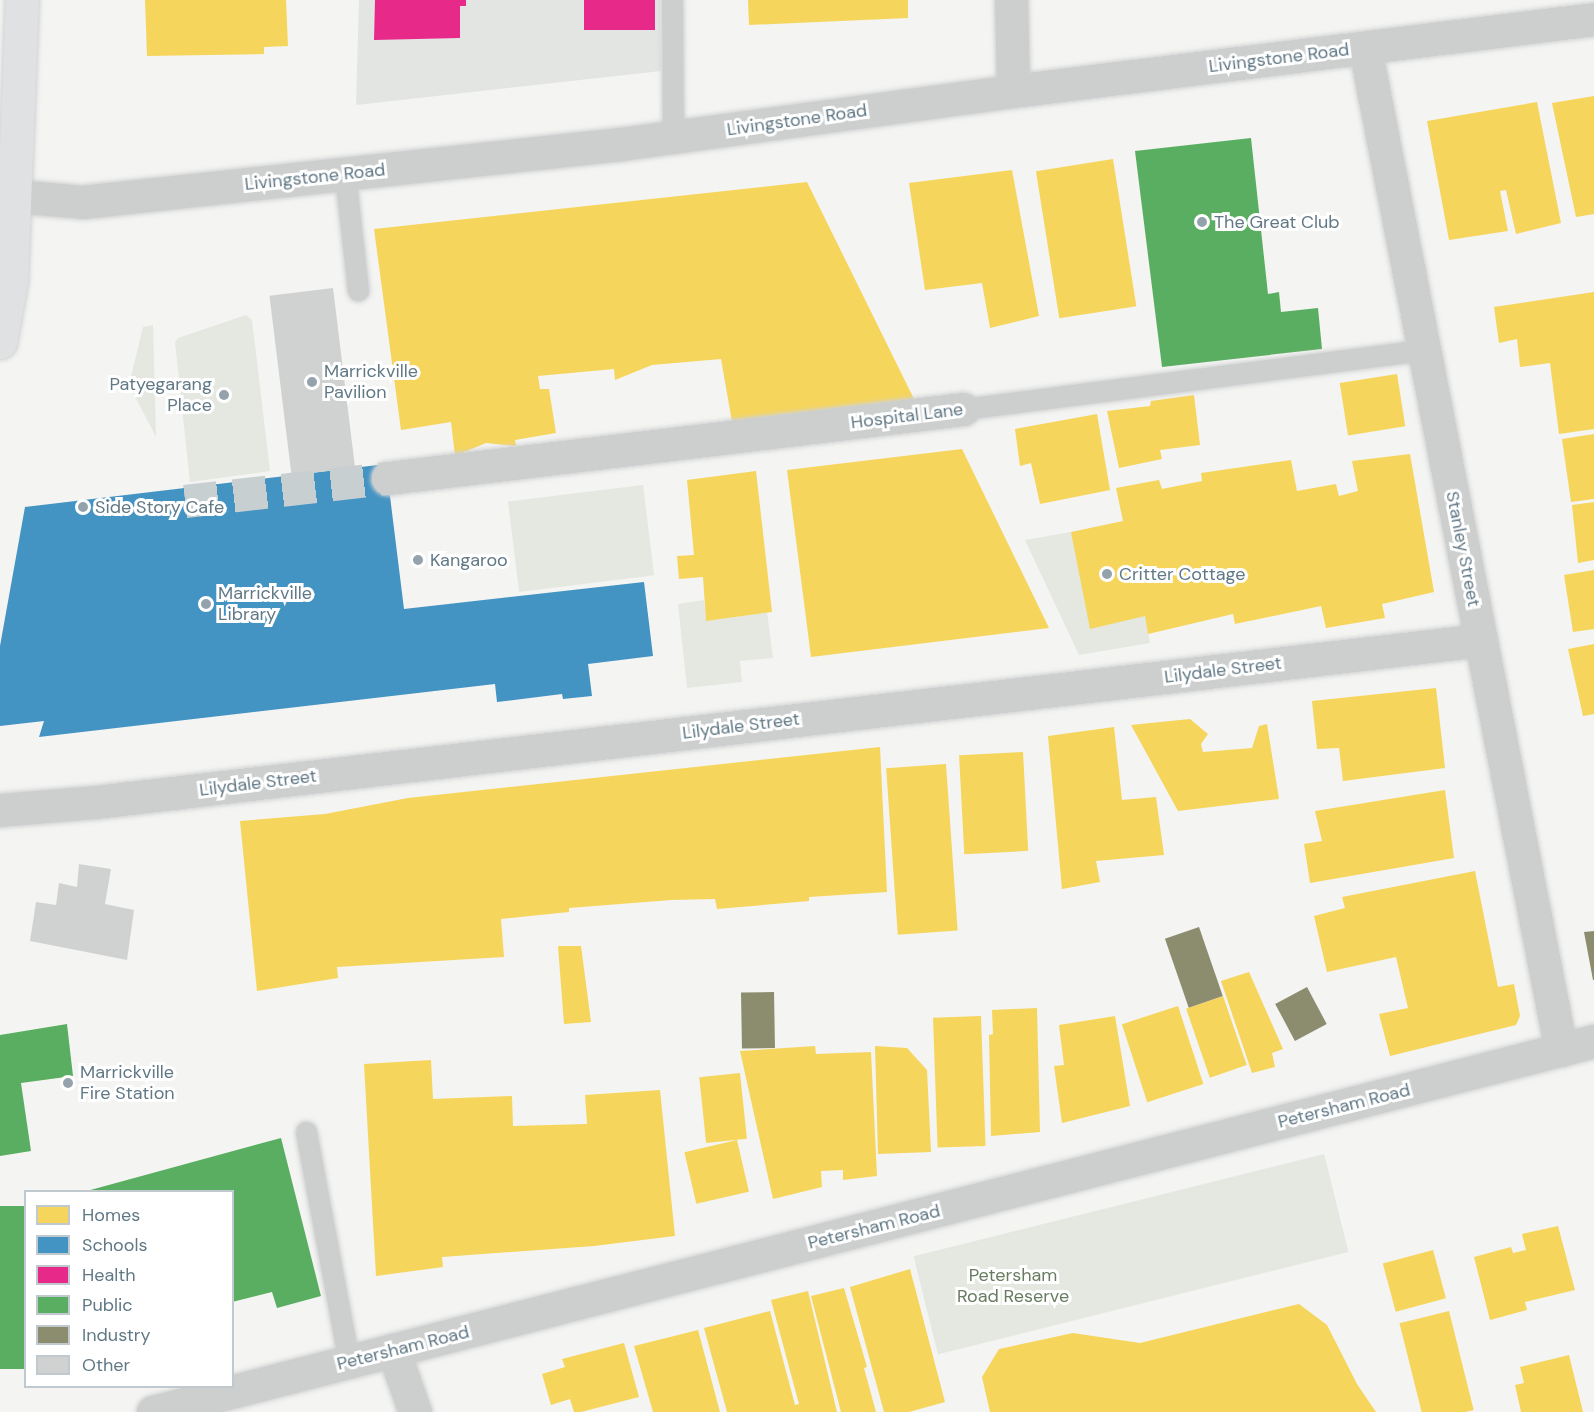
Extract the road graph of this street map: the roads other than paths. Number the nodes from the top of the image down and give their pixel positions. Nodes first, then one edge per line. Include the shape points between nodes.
1 (22, 0) edge
2 (672, 0) edge
3 (1011, 0) edge
4 (1594, 19) edge
5 (1365, 48) junction
6 (1013, 91) junction
7 (673, 137) junction
8 (345, 174) junction
9 (7, 195) edge
10 (358, 290) dead end
11 (0, 342) edge
12 (1425, 350) junction
13 (963, 409) joint
14 (388, 478) tunnel mouth
15 (1481, 640) junction
16 (0, 810) edge
17 (1594, 1041) edge
18 (1562, 1050) junction
19 (306, 1132) dead end
20 (393, 1350) junction
21 (349, 1362) junction
22 (157, 1412) edge
23 (415, 1412) edge

1 - 9 main road
2 - 7 lane
3 - 6 street
4 - 5 street, Livingstone Road
5 - 6 street, Livingstone Road
5 - 12 street, Stanley Street
6 - 7 street, Livingstone Road
7 - 8 street, Livingstone Road
8 - 9 street, Livingstone Road via 82,202
8 - 10 lane
9 - 11 main road via 11,281
12 - 13 lane, Hospital Lane
12 - 15 street, Stanley Street
13 - 14 street, Hospital Lane
15 - 16 street, Lilydale Street
15 - 18 street, Stanley Street
17 - 18 street, Petersham Road
18 - 20 street, Petersham Road
19 - 21 lane
20 - 21 street, Petersham Road
20 - 23 street
21 - 22 street, Petersham Road

